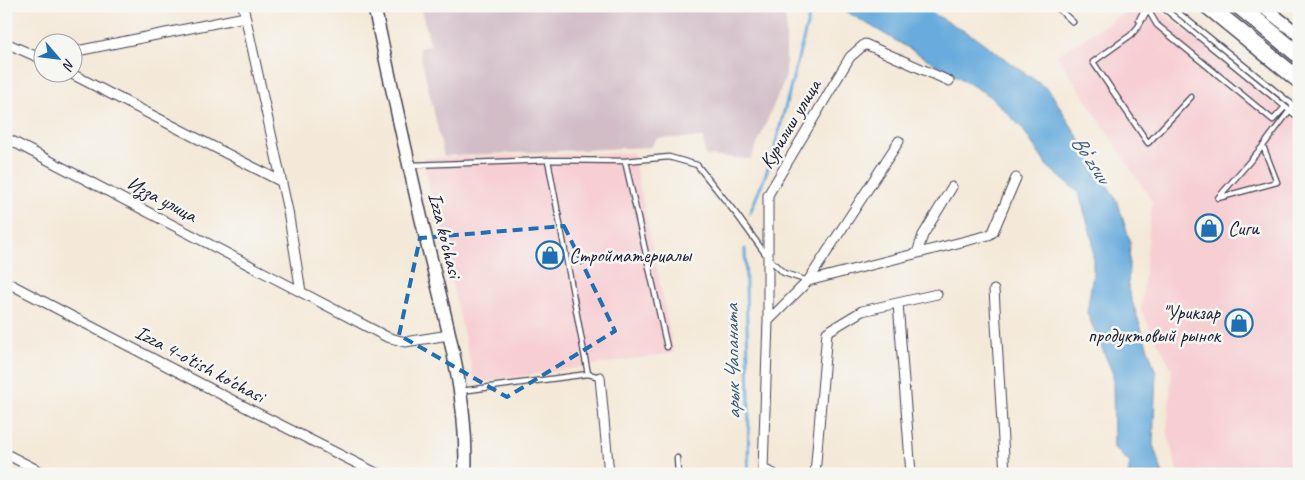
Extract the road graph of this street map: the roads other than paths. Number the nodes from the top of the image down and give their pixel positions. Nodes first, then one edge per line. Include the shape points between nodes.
1 (243, 6) edge
2 (374, 6) edge
3 (1055, 6) edge
4 (1161, 6) edge
5 (1170, 6) edge
6 (1208, 6) edge
7 (1239, 6) edge
8 (1262, 6) edge
9 (1148, 7) edge
10 (245, 17) junction
11 (1072, 22) dead end
12 (1299, 35) edge
13 (6, 43) edge
14 (82, 50) edge
15 (32, 55) edge
16 (1299, 55) edge
17 (82, 79) edge
18 (1299, 80) edge
19 (949, 81) dead end
20 (1191, 97) dead end
21 (1285, 107) junction
22 (1291, 108) junction
23 (1299, 110) edge
24 (1299, 118) edge
25 (6, 138) edge
26 (899, 141) dead end
27 (1262, 146) junction
28 (548, 160) junction
29 (625, 161) junction
30 (408, 165) junction
31 (1016, 178) dead end
32 (282, 182) junction
33 (952, 187) dead end
34 (917, 253) junction
35 (768, 259) junction
36 (808, 280) junction
37 (6, 282) edge
38 (994, 290) dead end
39 (301, 292) junction
40 (937, 294) dead end
41 (898, 303) junction
42 (768, 321) junction
43 (449, 334) junction
44 (667, 347) dead end
45 (588, 374) junction
46 (600, 377) joint
47 (459, 391) junction
48 (6, 454) edge
49 (677, 458) dead end
50 (762, 471) edge
51 (45, 474) edge
52 (378, 474) edge
53 (465, 474) edge
54 (609, 474) edge
55 (678, 474) edge
56 (774, 474) edge
57 (815, 474) edge
58 (912, 474) edge
59 (1006, 474) edge

1 - 10 street
2 - 30 main road, Izza ko'chasi
3 - 11 lane
4 - 21 lane
5 - 22 lane
6 - 18 highway
7 - 16 highway
8 - 12 main road
9 - 20 lane via 1131,35 1094,62 1148,143
9 - 21 lane via 1157,25 1273,120
10 - 14 street
10 - 32 street
13 - 15 street
17 - 32 street
19 - 35 street, Курилиш улица via 865,44 850,57 768,195
21 - 22 lane
22 - 23 lane
22 - 24 lane
22 - 27 lane
25 - 39 street, Изза улица
26 - 36 street
27 - 27 lane via 1250,161 1218,198 1277,182
28 - 29 lane
28 - 30 lane
28 - 45 lane
29 - 35 lane via 669,157 697,165 738,215
29 - 44 lane
30 - 43 main road, Izza ko'chasi
31 - 34 street via 993,232
32 - 39 street
33 - 34 street via 923,235
34 - 36 street
35 - 36 lane via 784,273
35 - 42 street, Курилиш улица
36 - 42 street
37 - 52 street, Izza 4-o'tish ko'chasi
38 - 59 street
39 - 43 street, Изза улица via 386,337 405,342
40 - 41 street
41 - 57 street via 862,311 827,332
41 - 58 street
42 - 50 street, Курилиш улица
43 - 47 main road, Izza ko'chasi
45 - 46 lane
45 - 47 lane
46 - 54 street
47 - 53 main road, Izza ko'chasi
48 - 51 street
49 - 55 lane
50 - 56 street, Курилиш улица

